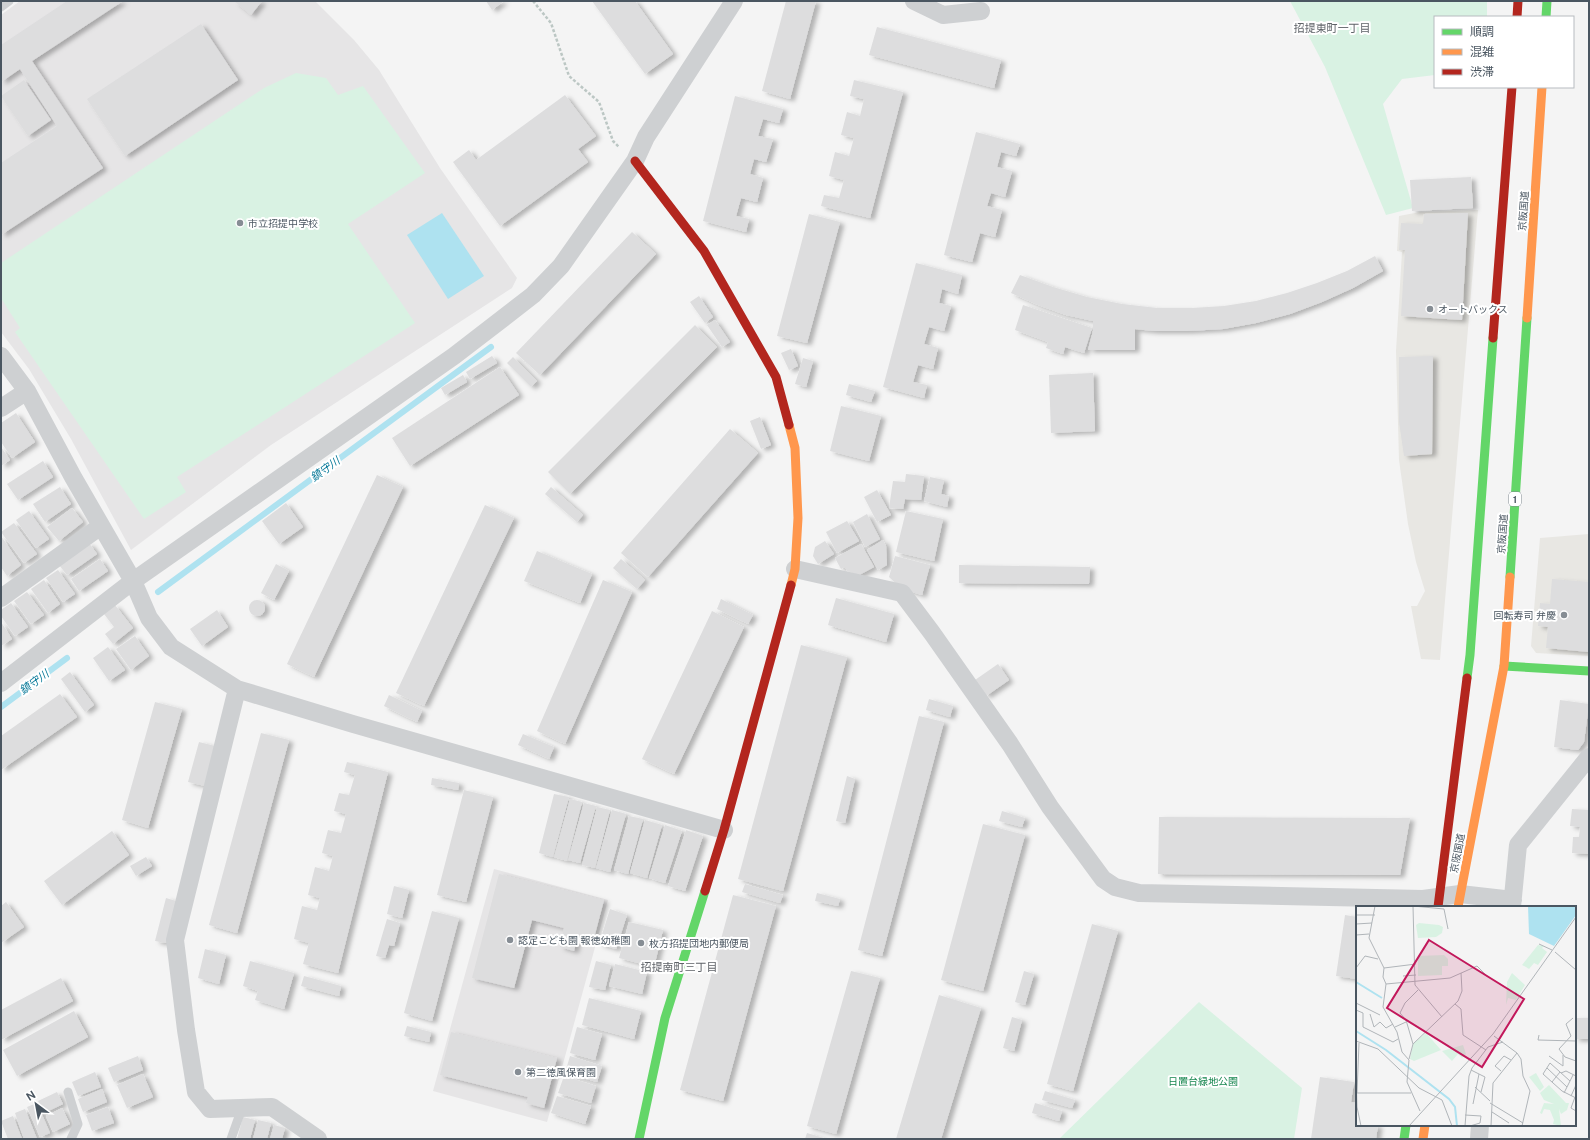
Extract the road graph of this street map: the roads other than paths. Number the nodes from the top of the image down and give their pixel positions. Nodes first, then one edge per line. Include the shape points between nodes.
1 (9, 1) edge
2 (734, 1) edge
3 (914, 1) edge
4 (1518, 1) edge
5 (1547, 1) edge
6 (1, 7) edge
7 (981, 10) dead end
8 (1517, 16) edge
9 (1546, 16) edge
10 (1512, 88) edge
11 (1542, 88) edge
12 (635, 161) junction
13 (1, 356) edge
14 (27, 391) junction
15 (1, 408) edge
16 (101, 526) junction
17 (795, 569) junction
18 (133, 581) junction
19 (1, 598) edge
20 (1504, 666) junction
21 (1589, 671) edge
22 (1, 683) edge
23 (237, 689) junction
24 (1589, 757) edge
25 (724, 830) junction
26 (1459, 901) edge
27 (1439, 902) edge
28 (1512, 903) edge
29 (68, 1092) dead end
30 (242, 1108) junction
31 (1406, 1126) edge
32 (1426, 1126) edge
33 (1480, 1126) edge
34 (71, 1139) edge
35 (232, 1139) edge
36 (318, 1139) edge
37 (639, 1139) edge
38 (1404, 1139) edge
39 (1423, 1139) edge
40 (1479, 1139) edge

1 - 6 lane
2 - 12 street via 646,137
3 - 7 street via 943,15
4 - 8 main road
5 - 9 main road
10 - 27 main road, 京阪国道 via 1470,655
11 - 20 main road, 京阪国道 / 1
12 - 17 main road via 704,251 776,377 795,448 798,518
12 - 18 street via 561,266 533,295 454,356
13 - 14 street
14 - 15 street
14 - 16 street
16 - 18 street
16 - 19 street
17 - 25 main road
17 - 27 street via 902,593 1010,744 1059,819 1103,878 1115,887 1139,892 1423,898
18 - 22 street
18 - 23 street via 148,618 171,647
20 - 21 main road
20 - 26 main road, 京阪国道 / 1
23 - 25 street
23 - 30 street via 175,940 196,1092 210,1109
24 - 28 street via 1518,845
25 - 37 main road via 665,1018
26 - 27 street
26 - 28 street
29 - 34 lane via 78,1124
30 - 35 lane
30 - 36 street via 272,1107
31 - 38 main road
32 - 39 main road
33 - 40 street

